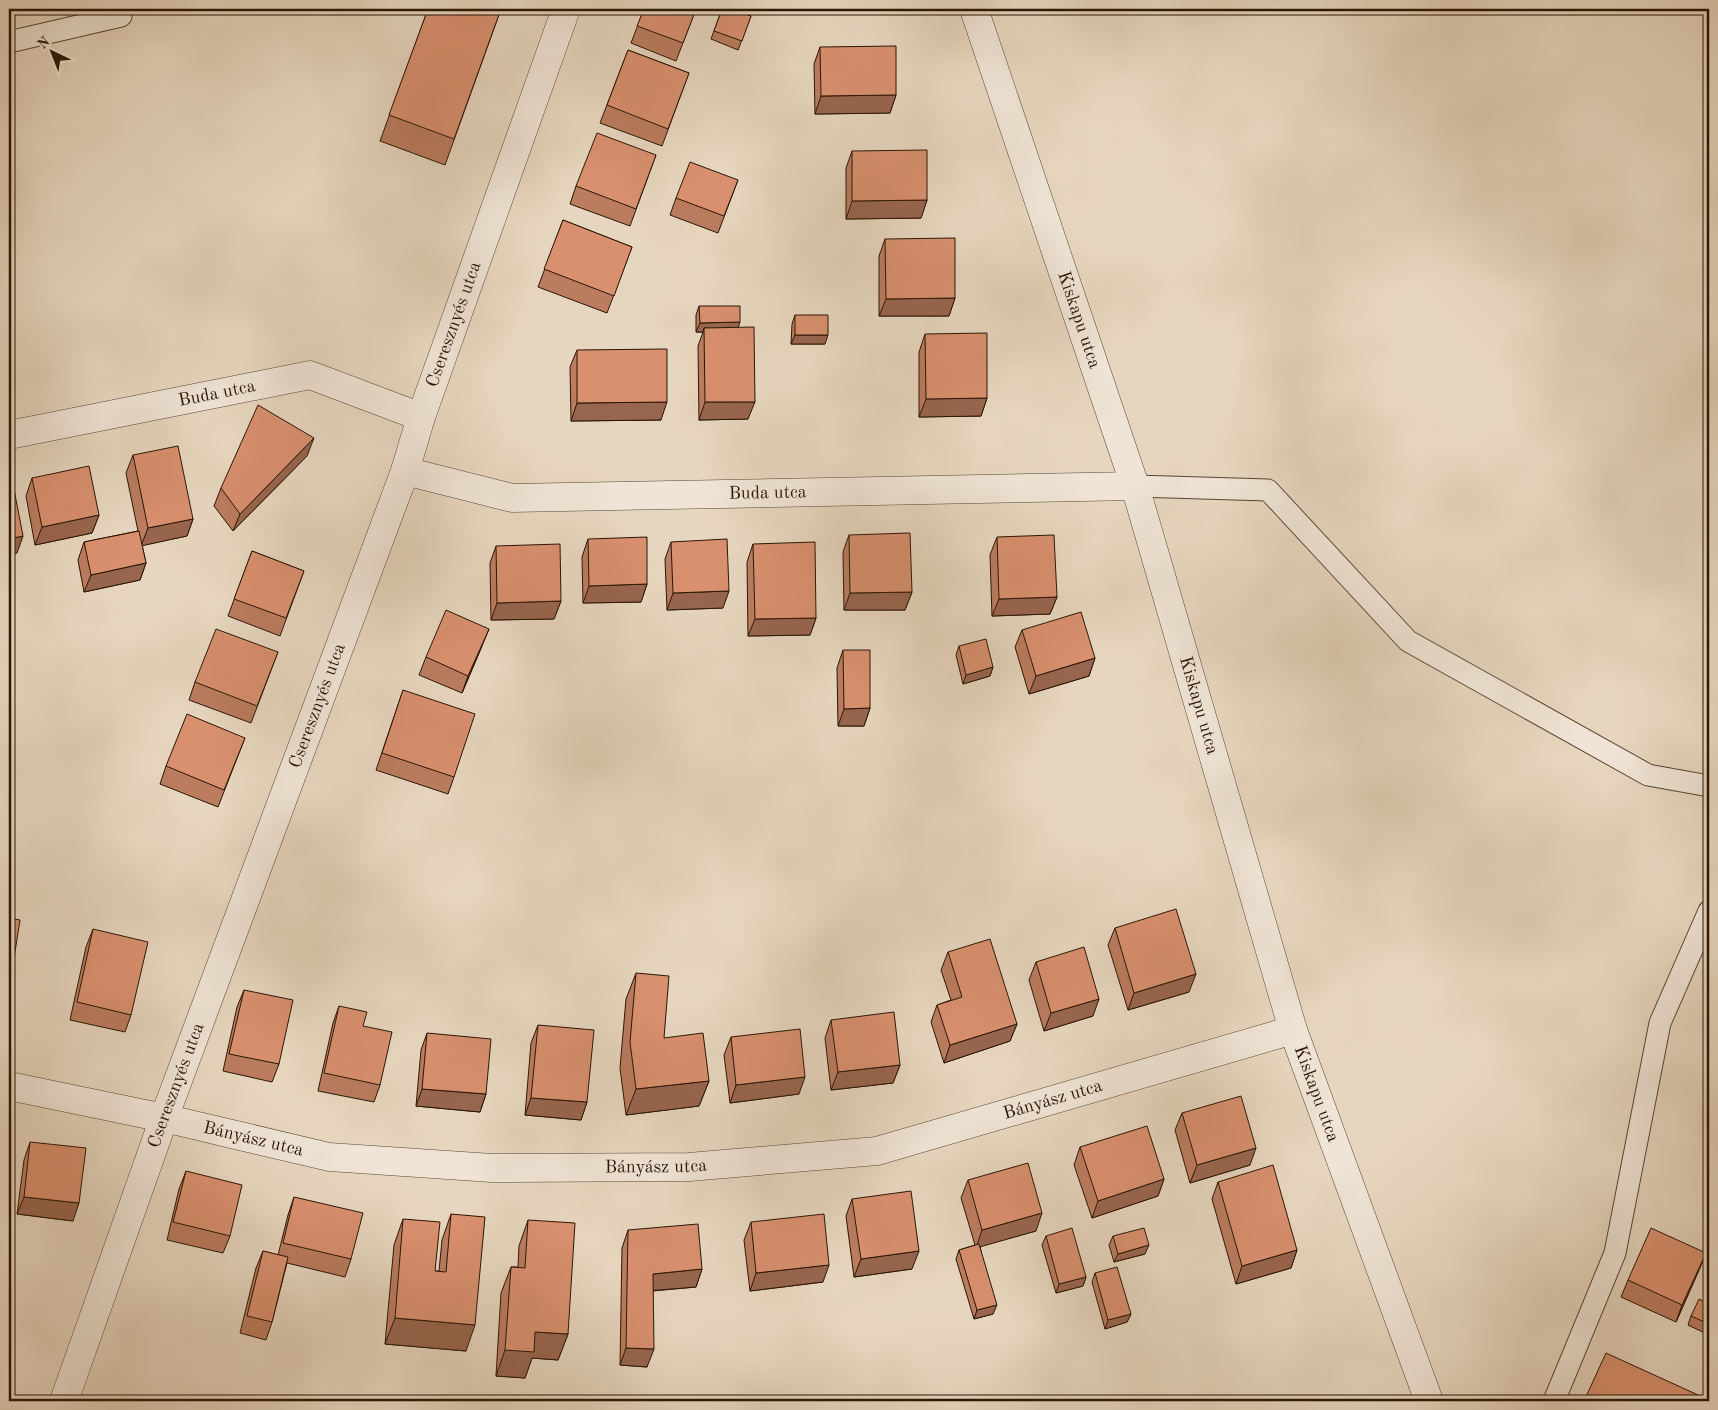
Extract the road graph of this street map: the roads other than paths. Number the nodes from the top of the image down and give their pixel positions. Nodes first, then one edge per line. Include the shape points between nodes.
1 (566, 9) edge
2 (974, 9) edge
3 (121, 16) dead end
4 (9, 42) edge
5 (421, 417) junction
6 (9, 435) edge
7 (405, 471) junction
8 (1135, 486) junction
9 (1709, 786) edge
10 (1709, 910) edge
11 (1292, 1030) junction
12 (9, 1086) edge
13 (164, 1118) junction
14 (64, 1401) edge
15 (1429, 1401) edge
16 (1554, 1401) edge

1 - 5 street, Cseresznyés utca
2 - 8 street, Kiskapu utca
3 - 4 lane
5 - 6 street, Buda utca via 310,375
5 - 7 street, Cseresznyés utca
7 - 8 street, Buda utca via 512,498
7 - 13 street, Cseresznyés utca
8 - 9 lane via 1268,490 1408,641 1648,775
8 - 11 street, Kiskapu utca
10 - 16 lane via 1660,1023 1615,1253
11 - 13 street, Bányász utca via 877,1151 699,1166 492,1168 329,1157
11 - 15 street, Kiskapu utca
12 - 13 street, Bányász utca
13 - 14 street, Cseresznyés utca

